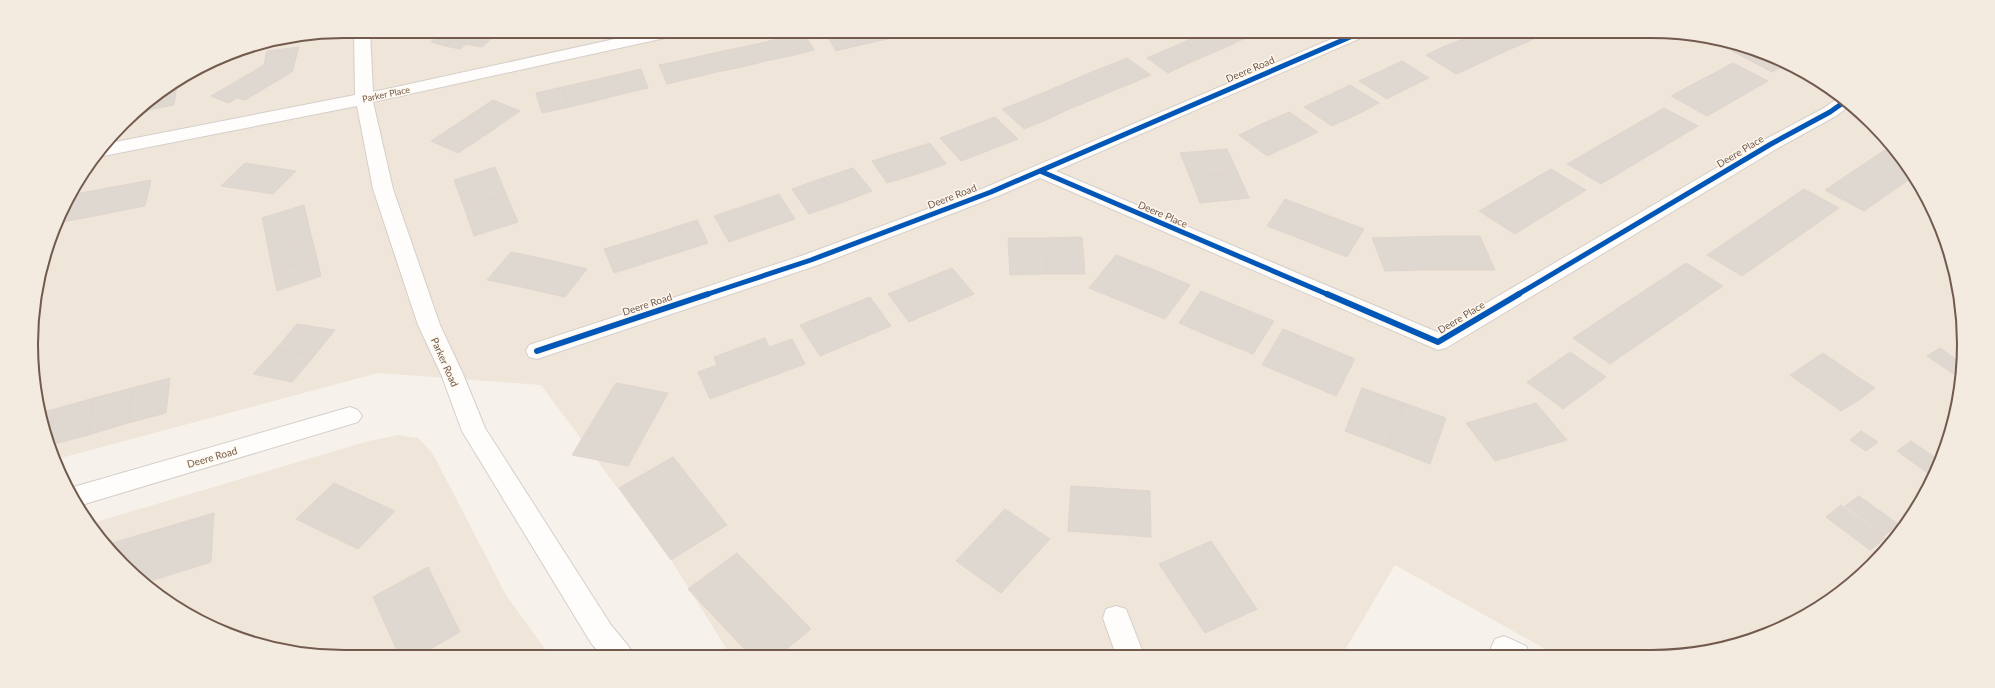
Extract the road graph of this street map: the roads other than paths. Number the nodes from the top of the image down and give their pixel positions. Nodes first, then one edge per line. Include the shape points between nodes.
1 (362, 38) edge
2 (642, 38) edge
3 (1348, 38) edge
4 (364, 99) junction
5 (1840, 104) edge
6 (108, 149) edge
7 (1040, 171) junction
8 (537, 351) dead end
9 (350, 416) dead end
10 (78, 496) edge
11 (1116, 618) dead end
12 (614, 650) edge
13 (1128, 650) edge

1 - 4 street, Parker Road
2 - 4 street, Parker Place
3 - 7 street, Deere Road
4 - 6 street, Parker Place
4 - 12 street, Parker Road via 383,189 429,325 452,374 474,431 601,634
5 - 7 street, Deere Place via 1438,342
7 - 8 street, Deere Road via 992,192 811,260
9 - 10 street, Deere Road
11 - 13 street

